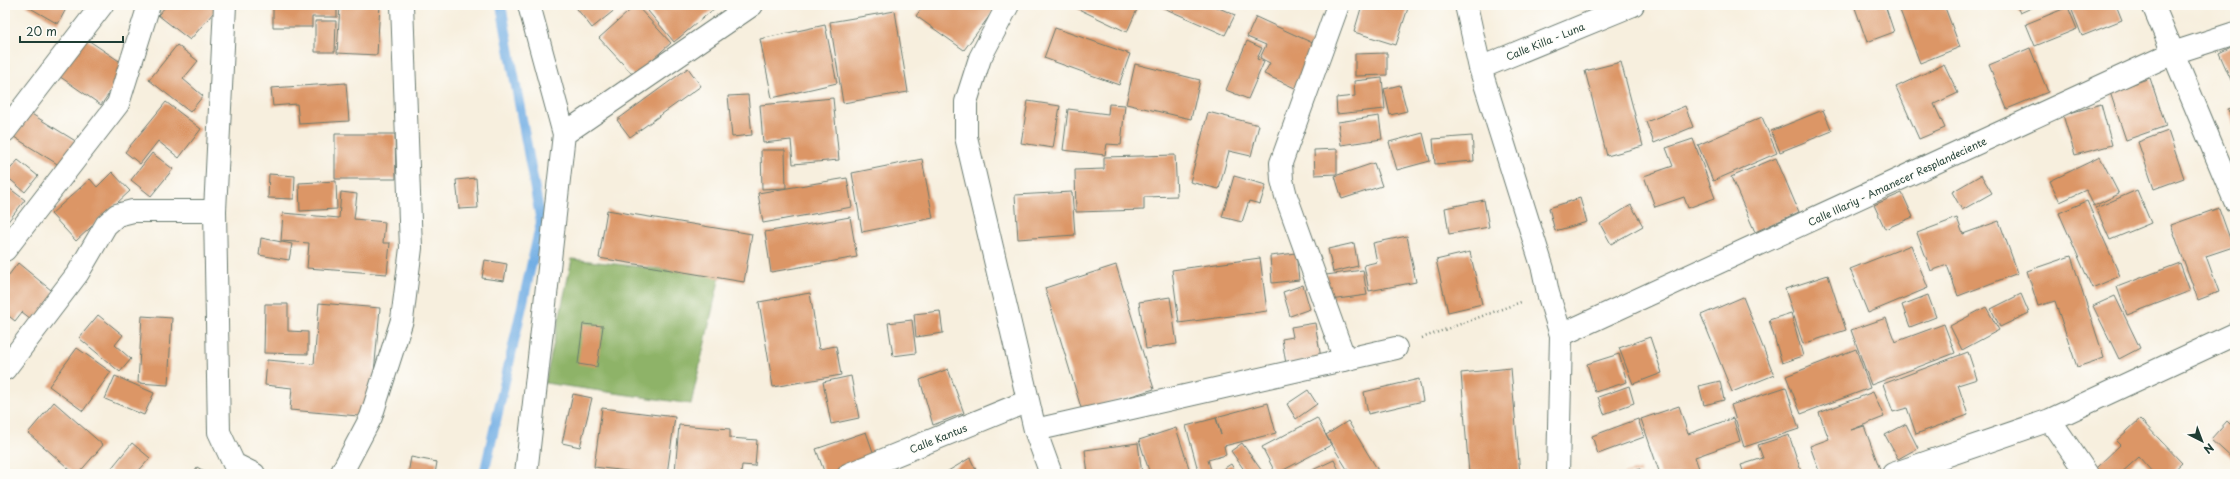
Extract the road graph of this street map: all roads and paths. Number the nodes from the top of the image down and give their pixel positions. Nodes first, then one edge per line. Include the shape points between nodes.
1 (102, 5) edge
2 (149, 5) edge
3 (225, 5) edge
4 (402, 5) edge
5 (529, 5) edge
6 (752, 5) edge
7 (1008, 5) edge
8 (1338, 5) edge
9 (1466, 5) edge
10 (1633, 5) edge
11 (2153, 5) edge
12 (2235, 33) edge
13 (2173, 53) junction
14 (1480, 68) junction
15 (5, 131) edge
16 (564, 134) junction
17 (2235, 201) edge
18 (214, 211) junction
19 (5, 250) edge
20 (1548, 293) junction
21 (2235, 334) edge
22 (1561, 335) junction
23 (1396, 348) joint
24 (1345, 360) junction
25 (5, 369) edge
26 (1028, 401) junction
27 (2050, 420) junction
28 (1035, 430) junction
29 (254, 474) edge
30 (340, 474) edge
31 (526, 474) edge
32 (850, 474) edge
33 (1051, 474) edge
34 (1558, 474) edge
35 (1893, 474) edge
36 (2088, 474) edge

1 - 15 street
2 - 19 street via 118,104
3 - 18 street
4 - 30 street via 411,248 402,320 371,417
5 - 16 street
6 - 16 street
7 - 26 street via 980,58 966,102 966,138
8 - 24 street via 1281,164 1286,196
9 - 14 street
10 - 14 street, Calle Killa - Luna
11 - 13 street
12 - 13 street, Calle Illariy - Amanecer Resplandeciente
13 - 17 street
13 - 22 street, Calle Illariy - Amanecer Resplandeciente
14 - 20 street via 1543,269
16 - 31 street
18 - 25 street via 133,211 118,215 106,225 78,274
18 - 29 street via 218,432 234,464
20 - 22 street
20 - 23 path
21 - 27 street
22 - 34 street
23 - 24 street
24 - 28 street
26 - 28 street
26 - 32 street, Calle Kantus
27 - 35 street
27 - 36 street
28 - 33 street

